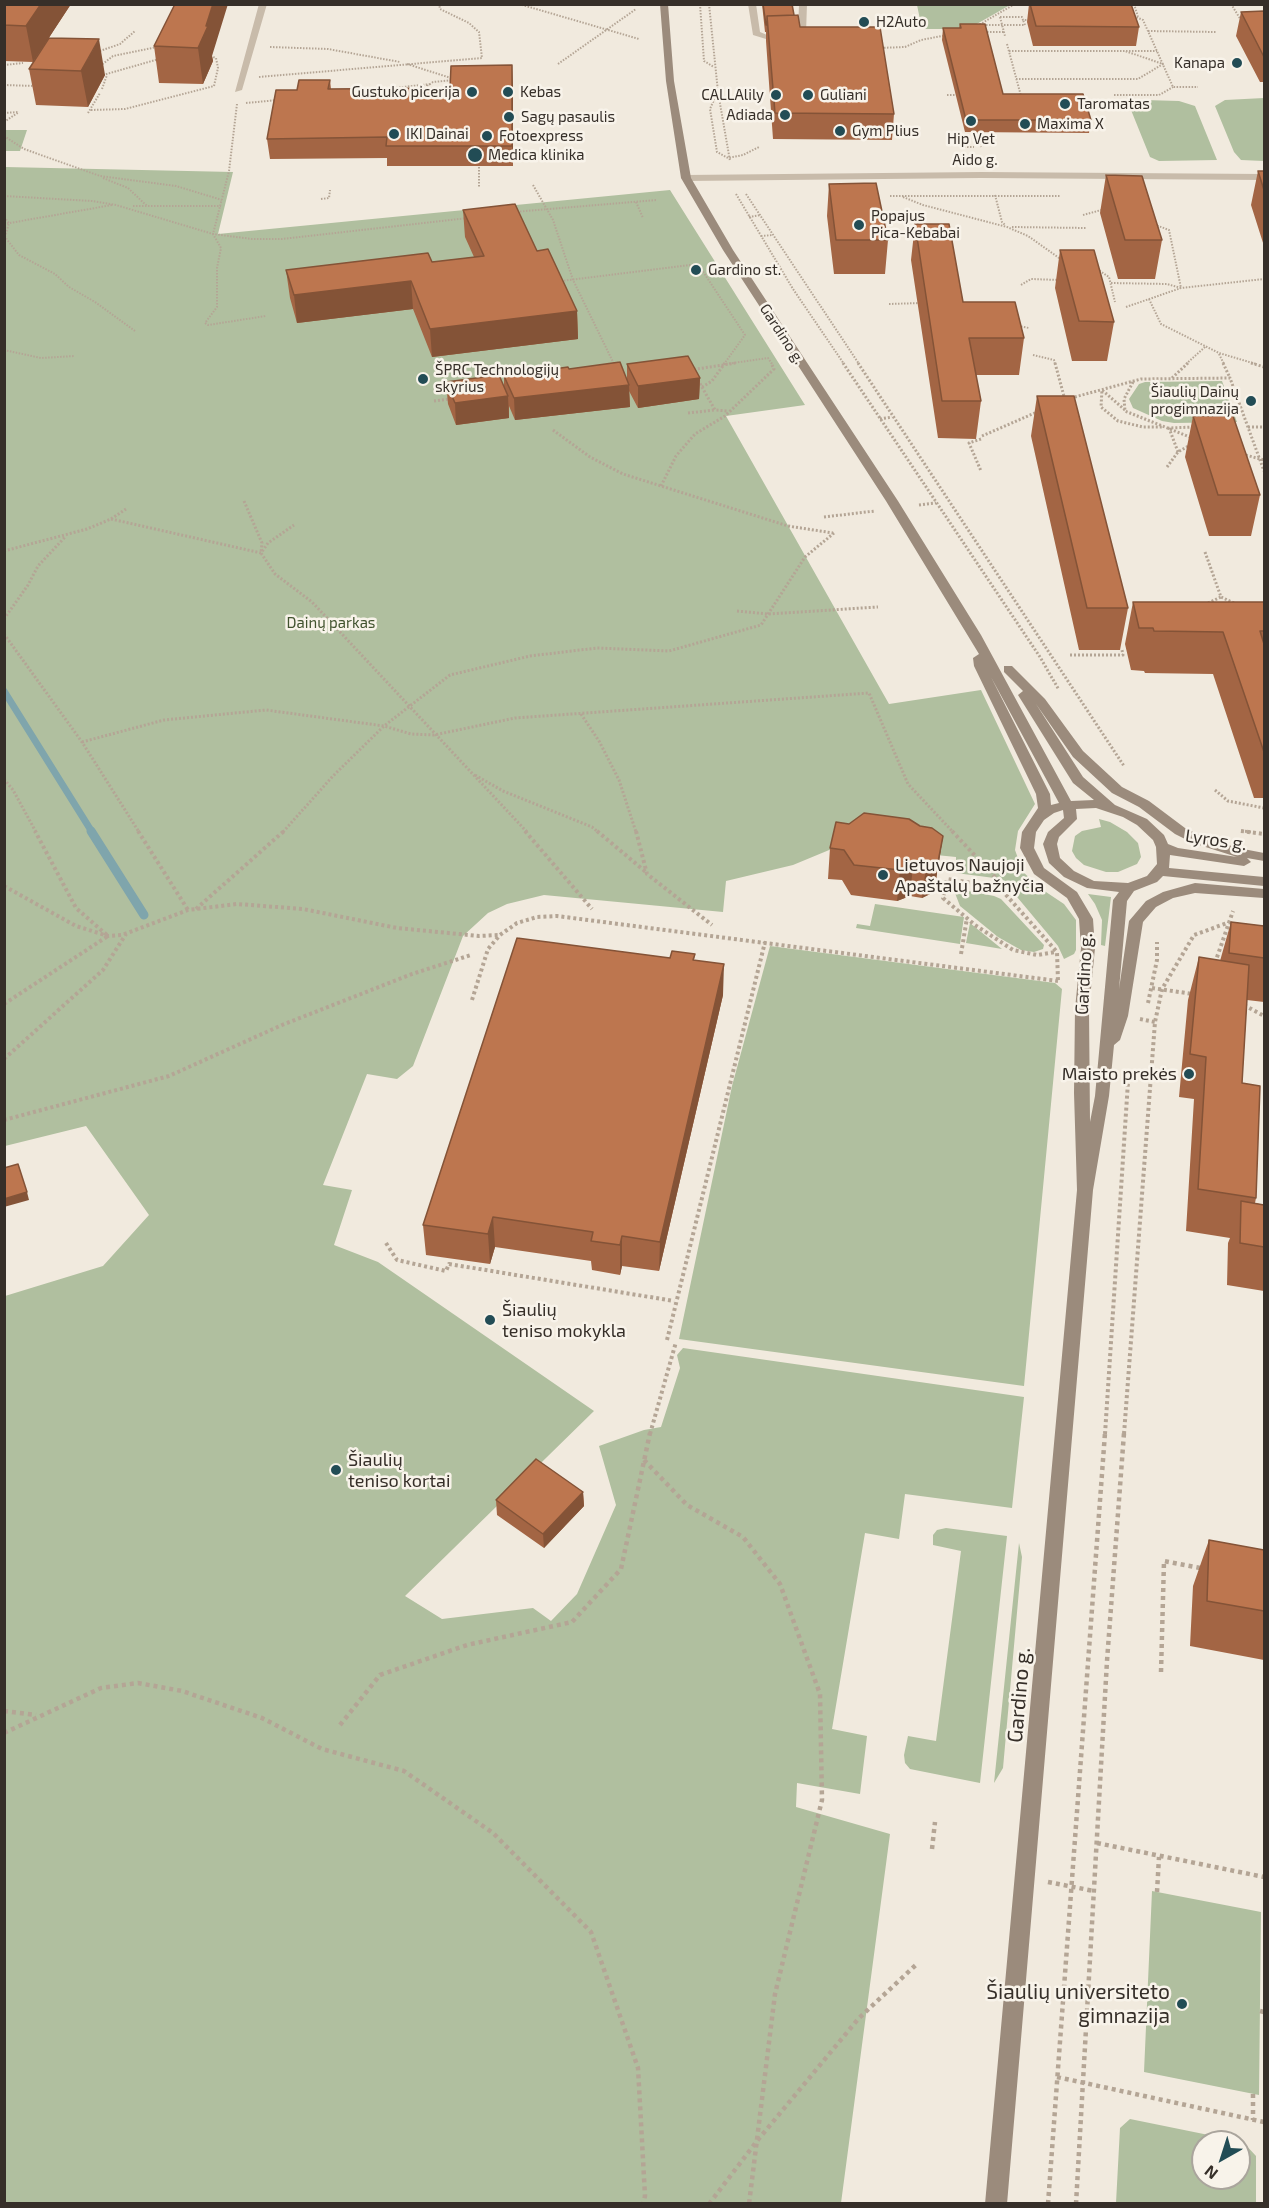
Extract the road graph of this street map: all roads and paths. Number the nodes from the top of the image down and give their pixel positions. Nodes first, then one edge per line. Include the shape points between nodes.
1 (263, 4) edge
2 (439, 4) edge
3 (519, 4) edge
4 (664, 4) edge
5 (700, 4) edge
6 (709, 4) edge
7 (752, 4) edge
8 (803, 4) edge
9 (1015, 4) edge
10 (1134, 4) edge
11 (1231, 4) edge
12 (636, 9) dead end
13 (1128, 14) edge
14 (999, 15) junction
15 (1138, 18) junction
16 (1023, 20) junction
17 (1035, 20) edge
18 (1132, 20) edge
19 (1143, 20) junction
20 (1242, 22) edge
21 (979, 25) junction
22 (1002, 25) junction
23 (972, 28) edge
24 (606, 29) junction
25 (135, 31) dead end
26 (1148, 31) junction
27 (975, 32) edge
28 (1216, 32) dead end
29 (954, 34) edge
30 (639, 39) dead end
31 (1007, 44) dead end
32 (252, 46) junction
33 (160, 47) edge
34 (878, 48) edge
35 (890, 48) junction
36 (1009, 51) junction
37 (1125, 51) junction
38 (1157, 51) junction
39 (95, 53) dead end
40 (889, 53) dead end
41 (200, 55) edge
42 (168, 56) edge
43 (93, 62) edge
44 (23, 63) edge
45 (404, 63) junction
46 (558, 64) dead end
47 (1163, 64) junction
48 (4, 65) edge
49 (100, 66) junction
50 (714, 67) junction
51 (107, 74) junction
52 (243, 77) junction
53 (1016, 79) junction
54 (431, 84) junction
55 (4, 86) edge
56 (37, 86) edge
57 (1173, 87) junction
58 (1198, 87) dead end
59 (102, 89) dead end
60 (238, 90) joint
61 (374, 90) edge
62 (718, 92) junction
63 (100, 93) dead end
64 (947, 94) dead end
65 (955, 95) edge
66 (1114, 95) dead end
67 (1021, 96) edge
68 (426, 99) edge
69 (282, 100) edge
70 (237, 104) junction
71 (4, 113) edge
72 (4, 122) edge
73 (977, 132) edge
74 (4, 136) edge
75 (759, 147) dead end
76 (964, 147) dead end
77 (974, 147) dead end
78 (981, 147) dead end
79 (728, 158) junction
80 (479, 167) edge
81 (100, 176) junction
82 (735, 176) junction
83 (686, 177) junction
84 (1264, 177) edge
85 (533, 185) dead end
86 (479, 187) dead end
87 (330, 190) dead end
88 (993, 190) dead end
89 (886, 191) dead end
90 (4, 196) edge
91 (884, 196) dead end
92 (995, 196) junction
93 (1069, 196) dead end
94 (901, 197) junction
95 (321, 198) dead end
96 (222, 200) junction
97 (657, 200) dead end
98 (636, 202) junction
99 (116, 204) junction
100 (147, 206) junction
101 (221, 206) junction
102 (1112, 206) edge
103 (126, 207) junction
104 (545, 209) junction
105 (1096, 212) junction
106 (1107, 212) edge
107 (510, 213) edge
108 (761, 215) junction
109 (1083, 215) dead end
110 (4, 217) edge
111 (476, 217) edge
112 (749, 217) junction
113 (643, 218) dead end
114 (9, 223) junction
115 (4, 224) edge
116 (1151, 224) edge
117 (1007, 227) junction
118 (1086, 228) dead end
119 (213, 234) junction
120 (773, 235) junction
121 (761, 236) junction
122 (1065, 263) edge
123 (1095, 268) edge
124 (1062, 273) edge
125 (1264, 279) edge
126 (573, 280) junction
127 (1054, 280) junction
128 (1066, 280) edge
129 (551, 281) edge
130 (1100, 281) edge
131 (1111, 282) junction
132 (1021, 285) dead end
133 (1181, 288) junction
134 (1149, 299) junction
135 (1115, 302) dead end
136 (922, 303) edge
137 (889, 304) dead end
138 (1126, 307) dead end
139 (266, 316) dead end
140 (1009, 323) edge
141 (1029, 328) dead end
142 (135, 331) dead end
143 (1205, 346) junction
144 (4, 350) edge
145 (1219, 353) junction
146 (1033, 355) dead end
147 (75, 356) dead end
148 (725, 364) junction
149 (616, 367) edge
150 (1264, 367) edge
151 (691, 369) junction
152 (679, 371) edge
153 (1230, 378) junction
154 (1172, 379) junction
155 (1133, 381) junction
156 (702, 387) junction
157 (1102, 390) junction
158 (457, 399) edge
159 (1065, 400) junction
160 (434, 401) dead end
161 (1055, 405) edge
162 (1045, 409) edge
163 (715, 410) junction
164 (728, 411) junction
165 (1125, 411) junction
166 (688, 413) dead end
167 (892, 417) junction
168 (880, 419) junction
169 (1235, 424) edge
170 (1248, 425) junction
171 (1199, 427) edge
172 (1264, 427) edge
173 (1169, 428) junction
174 (553, 429) dead end
175 (1178, 452) junction
176 (1238, 452) edge
177 (920, 459) junction
178 (1262, 460) edge
179 (909, 461) junction
180 (1167, 467) dead end
181 (981, 471) dead end
182 (1264, 471) edge
183 (661, 486) junction
184 (244, 501) dead end
185 (126, 509) dead end
186 (111, 519) junction
187 (294, 525) dead end
188 (69, 534) junction
189 (4, 550) edge
190 (1205, 552) dead end
191 (261, 553) junction
192 (1221, 597) junction
193 (1238, 605) edge
194 (878, 607) dead end
195 (1201, 607) edge
196 (737, 611) dead end
197 (768, 614) junction
198 (4, 619) edge
199 (4, 634) edge
200 (975, 635) junction
201 (1121, 647) edge
202 (1070, 655) dead end
203 (1008, 669) junction
204 (1064, 697) dead end
205 (409, 707) junction
206 (581, 714) junction
207 (384, 726) junction
208 (434, 735) junction
209 (82, 742) junction
210 (1127, 770) dead end
211 (470, 772) junction
212 (4, 779) edge
213 (1215, 790) dead end
214 (1067, 805) junction
215 (1264, 808) edge
216 (1115, 809) junction
217 (1043, 814) junction
218 (1236, 830) dead end
219 (1264, 834) edge
220 (1163, 848) junction
221 (1264, 857) edge
222 (1264, 865) edge
223 (1160, 872) junction
224 (647, 874) junction
225 (1264, 882) edge
226 (4, 886) edge
227 (999, 887) junction
228 (1129, 888) junction
229 (1264, 893) edge
230 (1235, 905) dead end
231 (196, 909) junction
232 (592, 909) dead end
233 (188, 910) junction
234 (967, 918) junction
235 (1230, 922) junction
236 (711, 925) dead end
237 (1157, 932) dead end
238 (126, 934) junction
239 (500, 935) junction
240 (108, 936) junction
241 (765, 942) junction
242 (1057, 952) junction
243 (961, 954) dead end
244 (471, 956) dead end
245 (1215, 965) edge
246 (1152, 988) junction
247 (1162, 989) junction
248 (1198, 995) edge
249 (472, 1000) dead end
250 (1237, 1000) edge
251 (4, 1004) edge
252 (1264, 1016) edge
253 (1143, 1019) junction
254 (1155, 1022) junction
255 (1140, 1028) dead end
256 (4, 1059) edge
257 (1105, 1062) junction
258 (1128, 1078) dead end
259 (4, 1120) edge
260 (1085, 1190) junction
261 (386, 1243) dead end
262 (674, 1301) junction
263 (667, 1340) dead end
264 (676, 1342) dead end
265 (644, 1460) junction
266 (1209, 1569) edge
267 (1161, 1672) dead end
268 (4, 1711) edge
269 (37, 1716) junction
270 (340, 1725) dead end
271 (4, 1733) edge
272 (935, 1822) dead end
273 (1097, 1843) junction
274 (932, 1849) dead end
275 (1159, 1857) junction
276 (1264, 1877) edge
277 (1026, 1878) junction
278 (1071, 1886) junction
279 (1094, 1891) junction
280 (1157, 1892) dead end
281 (918, 1963) dead end
282 (1057, 2077) junction
283 (1082, 2082) junction
284 (1253, 2094) dead end
285 (1253, 2120) junction
286 (1264, 2122) edge
287 (757, 2141) junction
288 (643, 2204) edge
289 (709, 2204) edge
290 (749, 2204) edge
291 (996, 2204) edge
292 (1048, 2204) edge
293 (1076, 2204) edge

1 - 32 street
2 - 45 path via 440,9 479,32 482,58
3 - 24 path
4 - 83 main road, Gardino g. via 670,81
5 - 50 path via 704,61
6 - 50 path
7 - 8 lane via 756,33 766,37 800,36
9 - 14 path
10 - 15 path
11 - 20 path
12 - 24 path
13 - 15 path
14 - 16 path
14 - 21 path
14 - 22 path
15 - 19 path
16 - 17 path
16 - 22 path via 1025,25
18 - 19 path
19 - 26 path
21 - 22 path
21 - 23 path
22 - 27 path via 1004,34
24 - 30 path
24 - 46 path
25 - 39 path via 120,44
26 - 28 path
26 - 38 path
29 - 35 path
31 - 36 path
32 - 45 path via 328,49
32 - 52 street
33 - 49 path via 112,56
34 - 35 path
35 - 40 path
36 - 37 path
36 - 53 path
37 - 38 path
37 - 47 path
38 - 47 path
41 - 63 path via 216,58 214,86 125,109 90,112
42 - 51 path
43 - 49 path
44 - 48 path
45 - 52 path
45 - 54 path via 458,80
47 - 53 path via 1138,79
47 - 57 path
49 - 51 path via 96,71 101,76
50 - 62 path
51 - 59 path
52 - 60 street
53 - 67 path
54 - 61 path
54 - 68 path via 427,86
55 - 56 path
57 - 58 path
57 - 66 path via 1160,95
60 - 70 path
62 - 79 path
62 - 79 path via 710,109 717,152
64 - 65 path
69 - 70 path
70 - 96 path
71 - 72 path via 19,112
73 - 78 path
74 - 81 path via 24,149
75 - 79 path
76 - 77 path
79 - 82 path
80 - 86 path
81 - 96 path via 176,186
81 - 100 path via 128,188
82 - 83 street, Aido g.
82 - 84 street, Aido g.
83 - 200 main road, Gardino g. via 734,259
85 - 104 path
87 - 95 path via 329,198
88 - 92 path
89 - 94 path
90 - 99 path
91 - 94 path
92 - 93 path
92 - 94 path
92 - 117 path
94 - 117 path
96 - 101 path
97 - 98 path
98 - 104 path
98 - 113 path
99 - 103 path
99 - 114 path
100 - 101 path
100 - 103 path
101 - 119 path
102 - 105 path
103 - 119 path
104 - 107 path
104 - 126 path via 554,220
105 - 106 path
105 - 109 path
108 - 112 path
108 - 112 path via 743,190 736,192
108 - 120 path
110 - 114 path
111 - 119 path via 282,239
112 - 121 path
114 - 115 path
114 - 142 path via 5,237 19,255 55,273 69,288
116 - 133 path via 1169,230
117 - 118 path
117 - 122 path via 1028,236
119 - 139 path via 221,248 217,307 205,323
120 - 121 path
120 - 167 path
121 - 168 path
123 - 131 path via 1110,277
124 - 127 path
125 - 133 path
126 - 129 path
126 - 148 path via 698,264 744,335
126 - 149 path
127 - 128 path
127 - 132 path via 1031,279
130 - 131 path
131 - 133 path
131 - 135 path
133 - 134 path
134 - 138 path
134 - 143 path via 1161,324
136 - 137 path
140 - 141 path
143 - 145 path
143 - 154 path
144 - 147 path via 41,358
145 - 150 path
145 - 153 path
146 - 159 path via 1054,360
148 - 151 path
148 - 156 path
148 - 164 path via 768,358 774,369
151 - 152 path
151 - 156 path
153 - 154 path
153 - 170 path
154 - 155 path
155 - 157 path
155 - 165 path via 1124,399
156 - 163 path
157 - 159 path
157 - 165 path
157 - 173 path via 1101,408 1118,421
158 - 160 path
159 - 161 path
162 - 181 path via 969,443
163 - 164 path
163 - 166 path
164 - 183 path via 695,434 676,456
165 - 173 path
167 - 168 path
167 - 177 path
168 - 179 path
169 - 170 path
170 - 172 path
170 - 178 path
171 - 173 path
173 - 175 path
173 - 175 path via 1198,440
174 - 183 path via 590,457 622,474
175 - 180 path
176 - 178 path
177 - 179 path
177 - 210 path
178 - 182 path
179 - 204 path
183 - 197 path via 788,526 834,533 805,557
184 - 191 path via 262,543
185 - 186 path
186 - 188 path
186 - 191 path
187 - 191 path via 268,543
188 - 189 path
188 - 198 path via 38,566
190 - 192 path
191 - 205 path via 275,574 312,602
192 - 193 path
192 - 195 path
194 - 197 path
196 - 197 path
197 - 205 path via 761,625 669,651 597,648 530,656 450,675
199 - 209 path
200 - 203 main road, Gardino g.
200 - 214 main road, Gardino g.
200 - 217 main road via 980,666 1043,794
201 - 202 path via 1123,655
203 - 216 main road, Gardino g. via 1078,780
203 - 221 main road via 1041,702 1078,754 1117,790 1198,840
205 - 207 path
205 - 208 path
206 - 208 path via 515,718
206 - 224 path via 619,780
206 - 227 path via 869,693 908,784 995,877
207 - 208 path via 411,734
207 - 209 path via 266,710 164,720
207 - 231 path via 291,825
208 - 211 path
209 - 233 path
211 - 224 path via 503,792 592,827
211 - 232 path
212 - 240 path via 76,908
213 - 215 path via 1228,801
214 - 216 main road, Gardino g. via 1097,804
214 - 217 main road, Gardino g.
214 - 228 main road via 1070,819 1053,835 1050,844 1059,866 1092,885
216 - 220 main road, Gardino g. via 1152,830
217 - 260 main road, Gardino g. via 1029,832 1027,848 1040,871 1072,895 1086,919 1081,1093
218 - 219 path
220 - 222 main road, Lyros g.
220 - 223 main road
223 - 225 main road, Lyros g.
223 - 228 main road
224 - 236 path
226 - 240 path via 76,926
227 - 234 path via 947,879 943,898
227 - 242 path
228 - 257 main road, Gardino g. via 1120,900
229 - 257 main road via 1195,888 1158,899 1142,913 1134,928 1121,1016
230 - 235 path
231 - 233 path
231 - 239 path via 237,904 303,909 397,928
233 - 238 path
234 - 242 path via 1013,950 1037,956
234 - 243 path
235 - 245 path
235 - 247 path via 1194,935
237 - 246 path
238 - 240 path
238 - 256 path via 104,969
239 - 241 path via 517,923 557,916
239 - 249 path via 488,949
240 - 251 path
241 - 242 path via 1058,981
241 - 262 path
244 - 259 path via 412,974 292,1021 169,1076
246 - 247 path
246 - 253 path
247 - 248 path
247 - 254 path
250 - 252 path
253 - 254 path
253 - 255 path
254 - 273 path
257 - 260 main road, Gardino g.
258 - 278 path
260 - 277 main road, Gardino g.
261 - 262 path via 397,1260 446,1271 449,1264
262 - 263 path
264 - 265 path
265 - 270 path via 621,1569 572,1622 467,1645 380,1676
265 - 287 path via 687,1505 743,1537 780,1584 820,1694 822,1800 775,1994
266 - 267 path via 1164,1561
268 - 269 path
269 - 271 path
269 - 288 path via 101,1688 138,1683 182,1691 262,1718 322,1749 404,1771 493,1833 591,1932 638,2068
272 - 274 path
273 - 275 path
273 - 279 path
275 - 276 path
275 - 280 path
277 - 278 path
277 - 291 main road, Gardino g.
278 - 279 path
278 - 282 path
279 - 283 path
281 - 287 path via 859,2018
282 - 283 path
282 - 292 path
283 - 285 path
283 - 293 path
284 - 285 path
285 - 286 path
287 - 289 path
287 - 290 path

